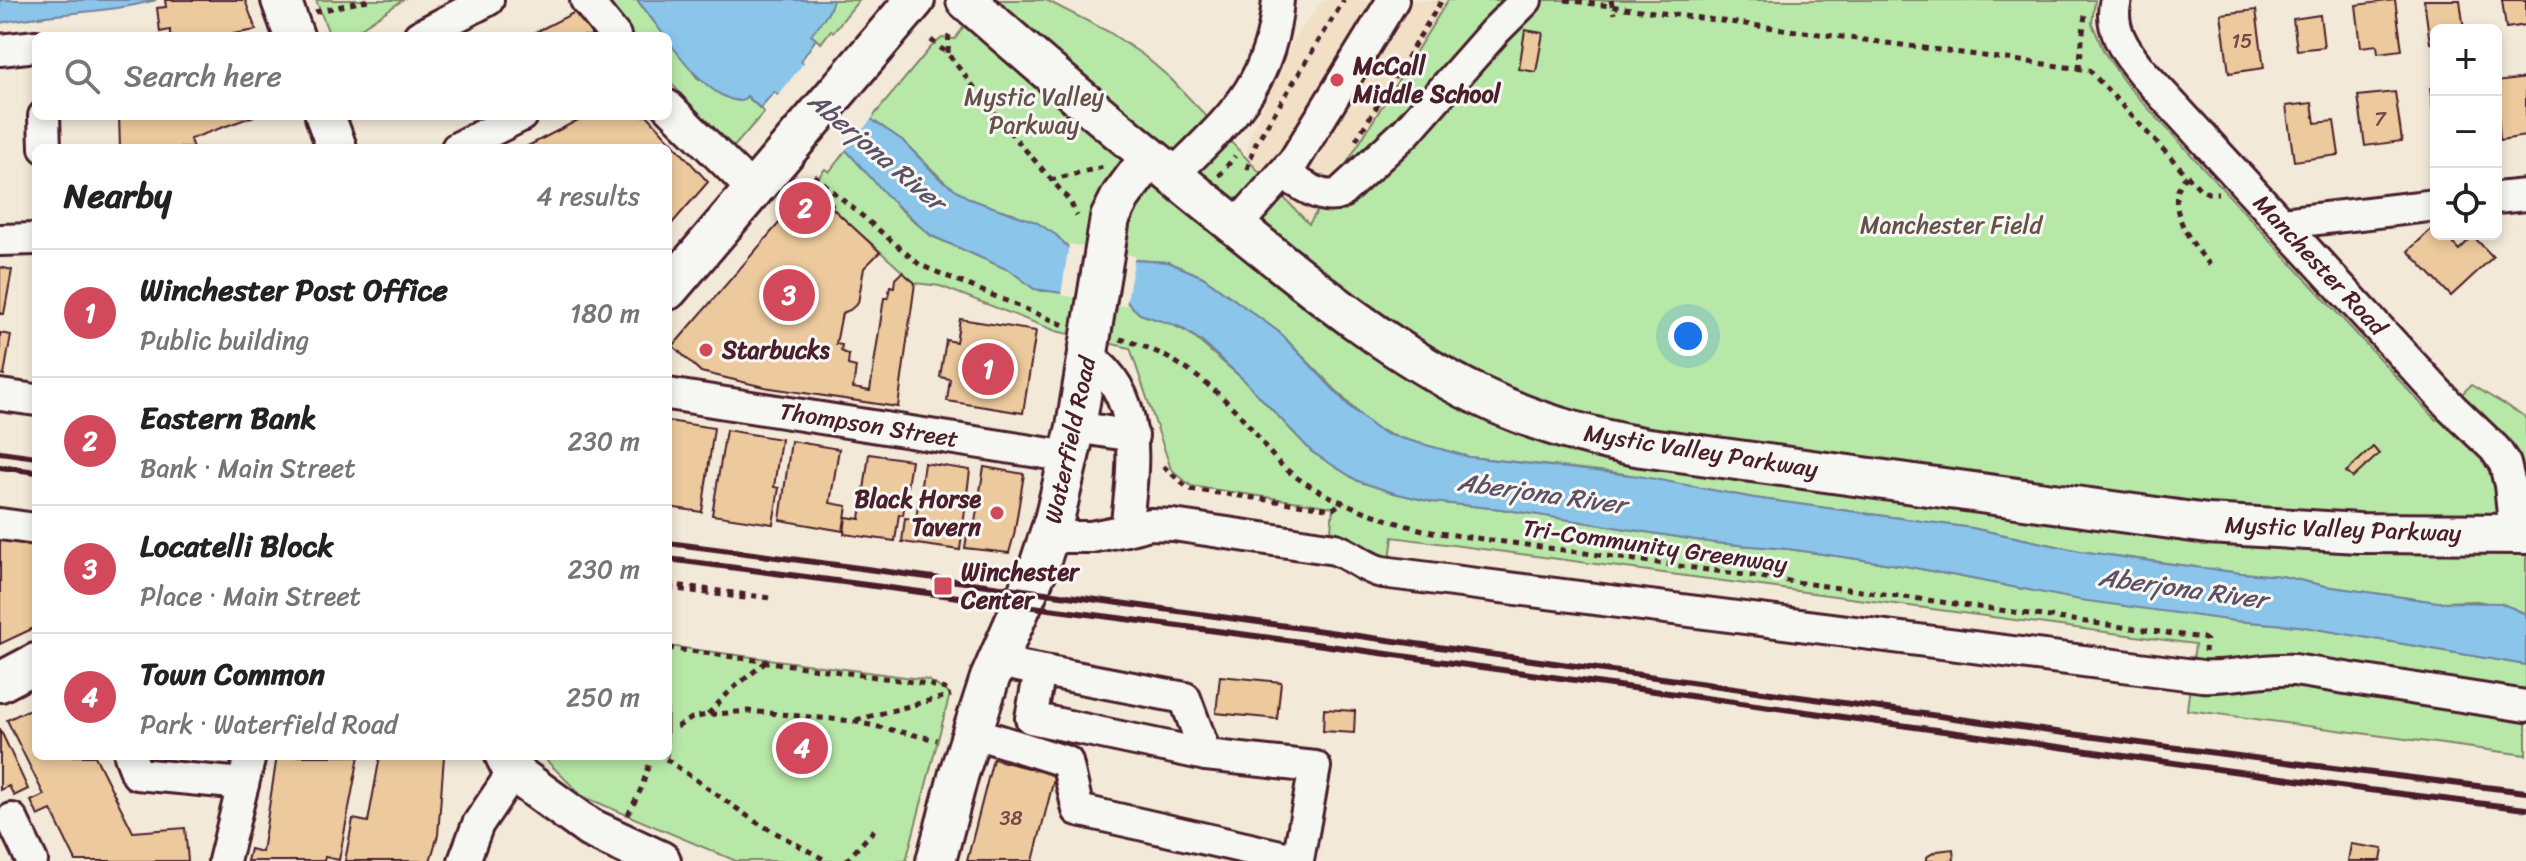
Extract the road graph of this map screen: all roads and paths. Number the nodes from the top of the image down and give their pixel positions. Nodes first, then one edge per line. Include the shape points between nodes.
1 (368, 0) edge
2 (488, 0) edge
3 (586, 0) edge
4 (915, 0) edge
5 (1301, 0) edge
6 (1344, 0) edge
7 (1393, 0) edge
8 (1442, 0) edge
9 (1526, 0) edge
10 (1565, 0) edge
11 (2086, 0) edge
12 (2116, 0) edge
13 (1612, 3) edge
14 (1277, 12) edge
15 (1614, 14) dead end
16 (958, 15) edge
17 (296, 16) edge
18 (427, 32) edge
19 (612, 32) edge
20 (931, 40) dead end
21 (32, 46) edge
22 (0, 50) edge
23 (948, 54) junction
24 (2079, 69) junction
25 (672, 110) edge
26 (44, 120) edge
27 (326, 120) edge
28 (513, 120) edge
29 (1354, 143) dead end
30 (45, 144) edge
31 (336, 144) edge
32 (465, 144) edge
33 (1236, 155) dead end
34 (804, 159) junction
35 (1104, 166) dead end
36 (1161, 166) junction
37 (1247, 169) dead end
38 (1284, 174) junction
39 (2187, 176) junction
40 (2241, 179) junction
41 (1050, 180) junction
42 (1213, 183) dead end
43 (754, 191) junction
44 (2526, 195) edge
45 (2502, 197) edge
46 (2430, 206) edge
47 (2283, 223) junction
48 (1236, 226) junction
49 (1091, 238) junction
50 (32, 239) edge
51 (0, 240) edge
52 (2210, 265) dead end
53 (672, 285) edge
54 (1064, 326) dead end
55 (1123, 340) dead end
56 (1088, 356) junction
57 (672, 394) edge
58 (0, 395) edge
59 (32, 399) edge
60 (1133, 436) junction
61 (1073, 442) junction
62 (1163, 466) dead end
63 (1344, 501) junction
64 (0, 524) edge
65 (32, 528) edge
66 (1126, 530) junction
67 (2520, 534) edge
68 (1050, 537) junction
69 (672, 586) edge
70 (672, 587) edge
71 (672, 648) edge
72 (768, 660) junction
73 (997, 662) junction
74 (32, 665) edge
75 (1040, 671) junction
76 (2202, 676) junction
77 (0, 682) edge
78 (2526, 706) edge
79 (707, 715) junction
80 (959, 720) junction
81 (852, 721) junction
82 (677, 727) dead end
83 (1206, 755) junction
84 (132, 760) edge
85 (667, 760) edge
86 (509, 764) edge
87 (246, 770) edge
88 (12, 819) dead end
89 (875, 829) dead end
90 (32, 861) edge
91 (224, 861) edge
92 (464, 861) edge
93 (661, 861) edge
94 (827, 861) edge
95 (846, 861) edge
96 (936, 861) edge

1 - 17 path
2 - 18 street
3 - 19 street
4 - 34 main road via 855,71
5 - 14 street
6 - 37 path via 1256,143
7 - 38 street
8 - 29 path
9 - 38 street via 1406,132 1339,194 1321,195
10 - 13 path
11 - 24 path
12 - 40 street, Manchester Road via 2115,26 2132,60
13 - 15 path
13 - 24 path
14 - 36 street via 1266,61 1249,93 1227,122
16 - 23 path
16 - 36 main road, Mystic Valley Parkway
20 - 23 path
21 - 22 street
23 - 41 path
24 - 39 path via 2089,70
25 - 43 street
26 - 30 street
27 - 31 main road
28 - 32 street
33 - 42 path
34 - 43 main road
34 - 54 path via 920,265
35 - 41 path
36 - 48 main road, Mystic Valley Parkway
36 - 49 main road, Waterfield Road
38 - 48 street
39 - 40 path via 2208,193 2227,190
39 - 52 path via 2176,194 2179,215
40 - 47 street, Manchester Road
41 - 49 path via 1074,205
43 - 53 main road
44 - 45 street
46 - 47 street
47 - 67 street, Manchester Road via 2500,456
48 - 67 main road, Mystic Valley Parkway via 1356,319 1445,377 1522,415 1604,439 2208,524 2359,533
49 - 56 main road, Waterfield Road via 1096,301
50 - 51 street
55 - 63 path, Tri-Community Greenway via 1160,351 1182,366 1239,415 1283,467
56 - 60 street via 1114,382
56 - 61 main road, Waterfield Road
57 - 61 street, Thompson Street
58 - 59 street
60 - 61 street, Thompson Street
60 - 66 street
61 - 68 main road, Waterfield Road
62 - 63 path via 1189,489 1333,509
63 - 76 path, Tri-Community Greenway via 1432,532 2203,638
64 - 65 street
66 - 68 street
66 - 76 street via 1150,524 1193,527 1335,549 1382,572
68 - 73 main road, Waterfield Road
69 - 70 path via 770,598
71 - 72 path
72 - 79 path
72 - 80 path via 945,689
73 - 75 street
73 - 80 main road, Waterfield Road
74 - 77 main road
75 - 83 street via 1185,698
75 - 83 street via 1031,718
76 - 78 street via 2294,670
79 - 81 path via 748,711
79 - 82 path
80 - 81 path
80 - 81 path
80 - 83 street via 1067,762 1078,810 1298,860 1315,767
80 - 96 main road, Waterfield Road
84 - 87 street via 137,774
85 - 94 path via 756,822
86 - 92 street
86 - 93 main road via 590,828
87 - 91 street
88 - 90 street
89 - 95 path

